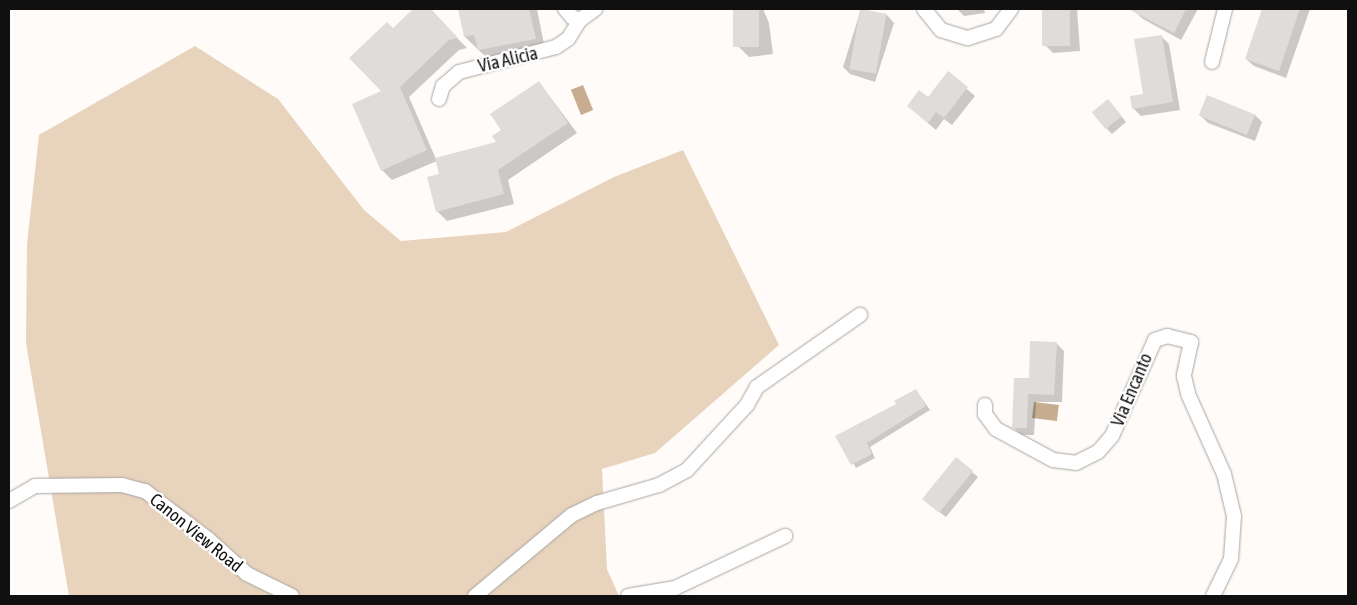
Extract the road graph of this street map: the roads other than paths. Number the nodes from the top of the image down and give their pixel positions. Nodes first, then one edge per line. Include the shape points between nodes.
1 (565, 9) edge
2 (595, 9) edge
3 (924, 9) edge
4 (1011, 9) edge
5 (1225, 9) edge
6 (580, 20) junction
7 (1212, 62) dead end
8 (439, 100) dead end
9 (860, 315) dead end
10 (985, 405) dead end
11 (9, 501) edge
12 (785, 536) dead end
13 (292, 596) edge
14 (475, 596) edge
15 (628, 596) edge
16 (1213, 596) edge

1 - 6 street
2 - 6 street, Via Alicia
3 - 4 street via 941,30 968,38 996,29
5 - 7 street
6 - 8 street, Via Alicia via 568,39 556,48 459,72 442,86
9 - 14 street via 757,388 747,405 687,470 658,485 598,503 572,515
10 - 16 street, Via Encanto via 985,414 996,429 1053,460 1076,463 1098,452 1112,436 1155,340 1167,336 1191,342 1184,376 1188,394 1224,474 1234,516 1231,559
11 - 13 street, Canon View Road via 35,486 122,485 145,491 200,532 247,574
12 - 15 street via 675,588

